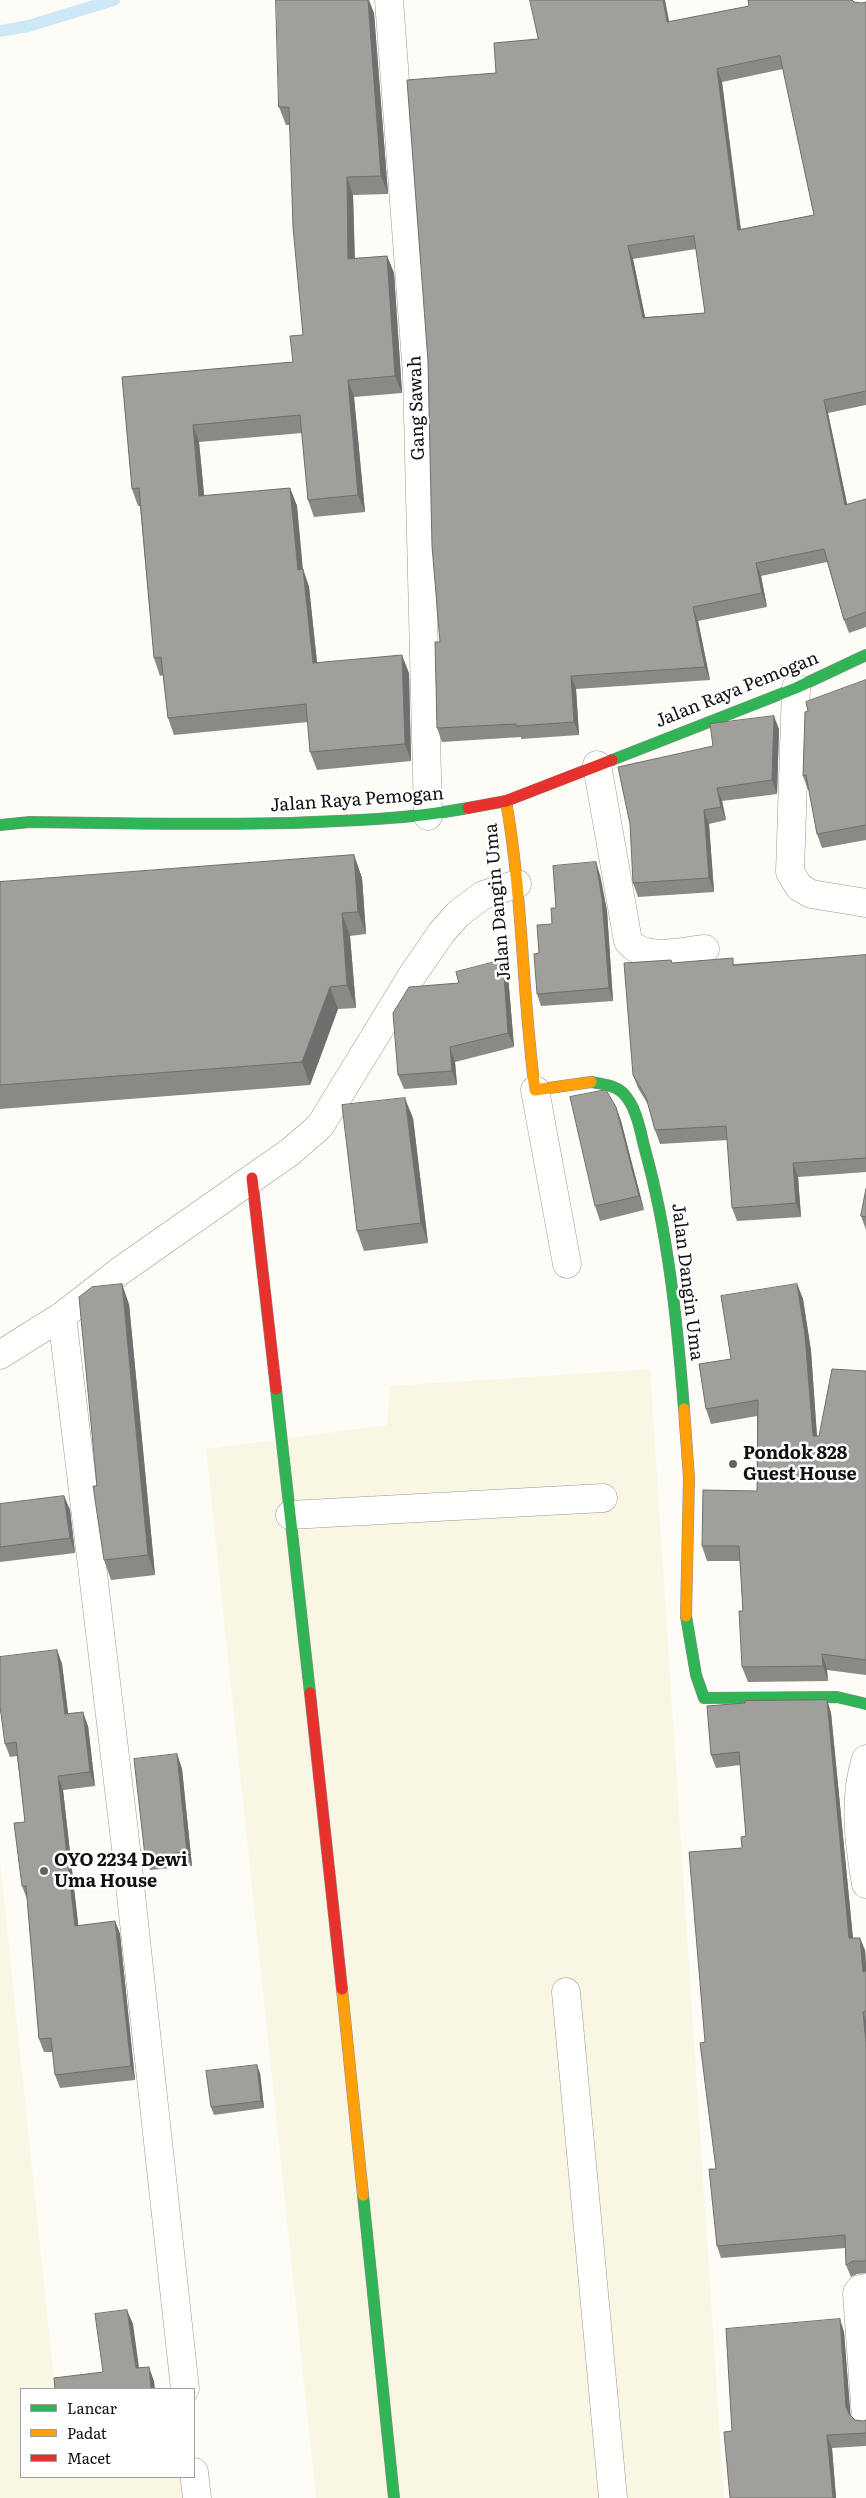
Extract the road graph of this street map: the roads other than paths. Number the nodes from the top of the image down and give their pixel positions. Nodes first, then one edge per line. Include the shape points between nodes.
1 (389, 0) edge
2 (866, 655) edge
3 (796, 688) junction
4 (598, 764) junction
5 (506, 801) junction
6 (428, 816) junction
7 (0, 825) edge
8 (517, 876) junction
9 (866, 903) edge
10 (706, 949) dead end
11 (535, 1090) junction
12 (252, 1178) junction
13 (567, 1264) dead end
14 (62, 1316) junction
15 (0, 1355) edge
16 (603, 1498) dead end
17 (290, 1515) junction
18 (866, 1704) edge
19 (866, 1760) edge
20 (866, 1884) edge
21 (566, 1992) dead end
22 (866, 2288) edge
23 (185, 2388) edge
24 (866, 2418) edge
25 (194, 2478) edge
26 (196, 2498) edge
27 (394, 2498) edge
28 (613, 2498) edge

1 - 6 street, Gang Sawah via 417,375
2 - 3 street, Jalan Raya Pemogan
3 - 4 street, Jalan Raya Pemogan
3 - 9 street via 790,872 799,887 811,894
4 - 5 street, Jalan Raya Pemogan
4 - 10 street via 628,941 634,950 646,954
5 - 6 street, Jalan Raya Pemogan
5 - 8 street, Jalan Dangin Uma
6 - 7 street, Jalan Raya Pemogan via 231,824 30,822
8 - 11 street, Jalan Dangin Uma via 526,1034
8 - 12 street via 483,895 458,914 442,932 320,1126
11 - 13 street
11 - 18 street, Jalan Dangin Uma via 586,1082 607,1084 623,1094 639,1124 657,1192 678,1332 689,1478 686,1624 704,1698 837,1697
12 - 14 street
12 - 17 street
14 - 15 street
14 - 23 street via 126,1840
16 - 17 street
17 - 27 street
19 - 20 street via 860,1780 859,1844
21 - 28 street
22 - 24 street via 857,2293
25 - 26 street

